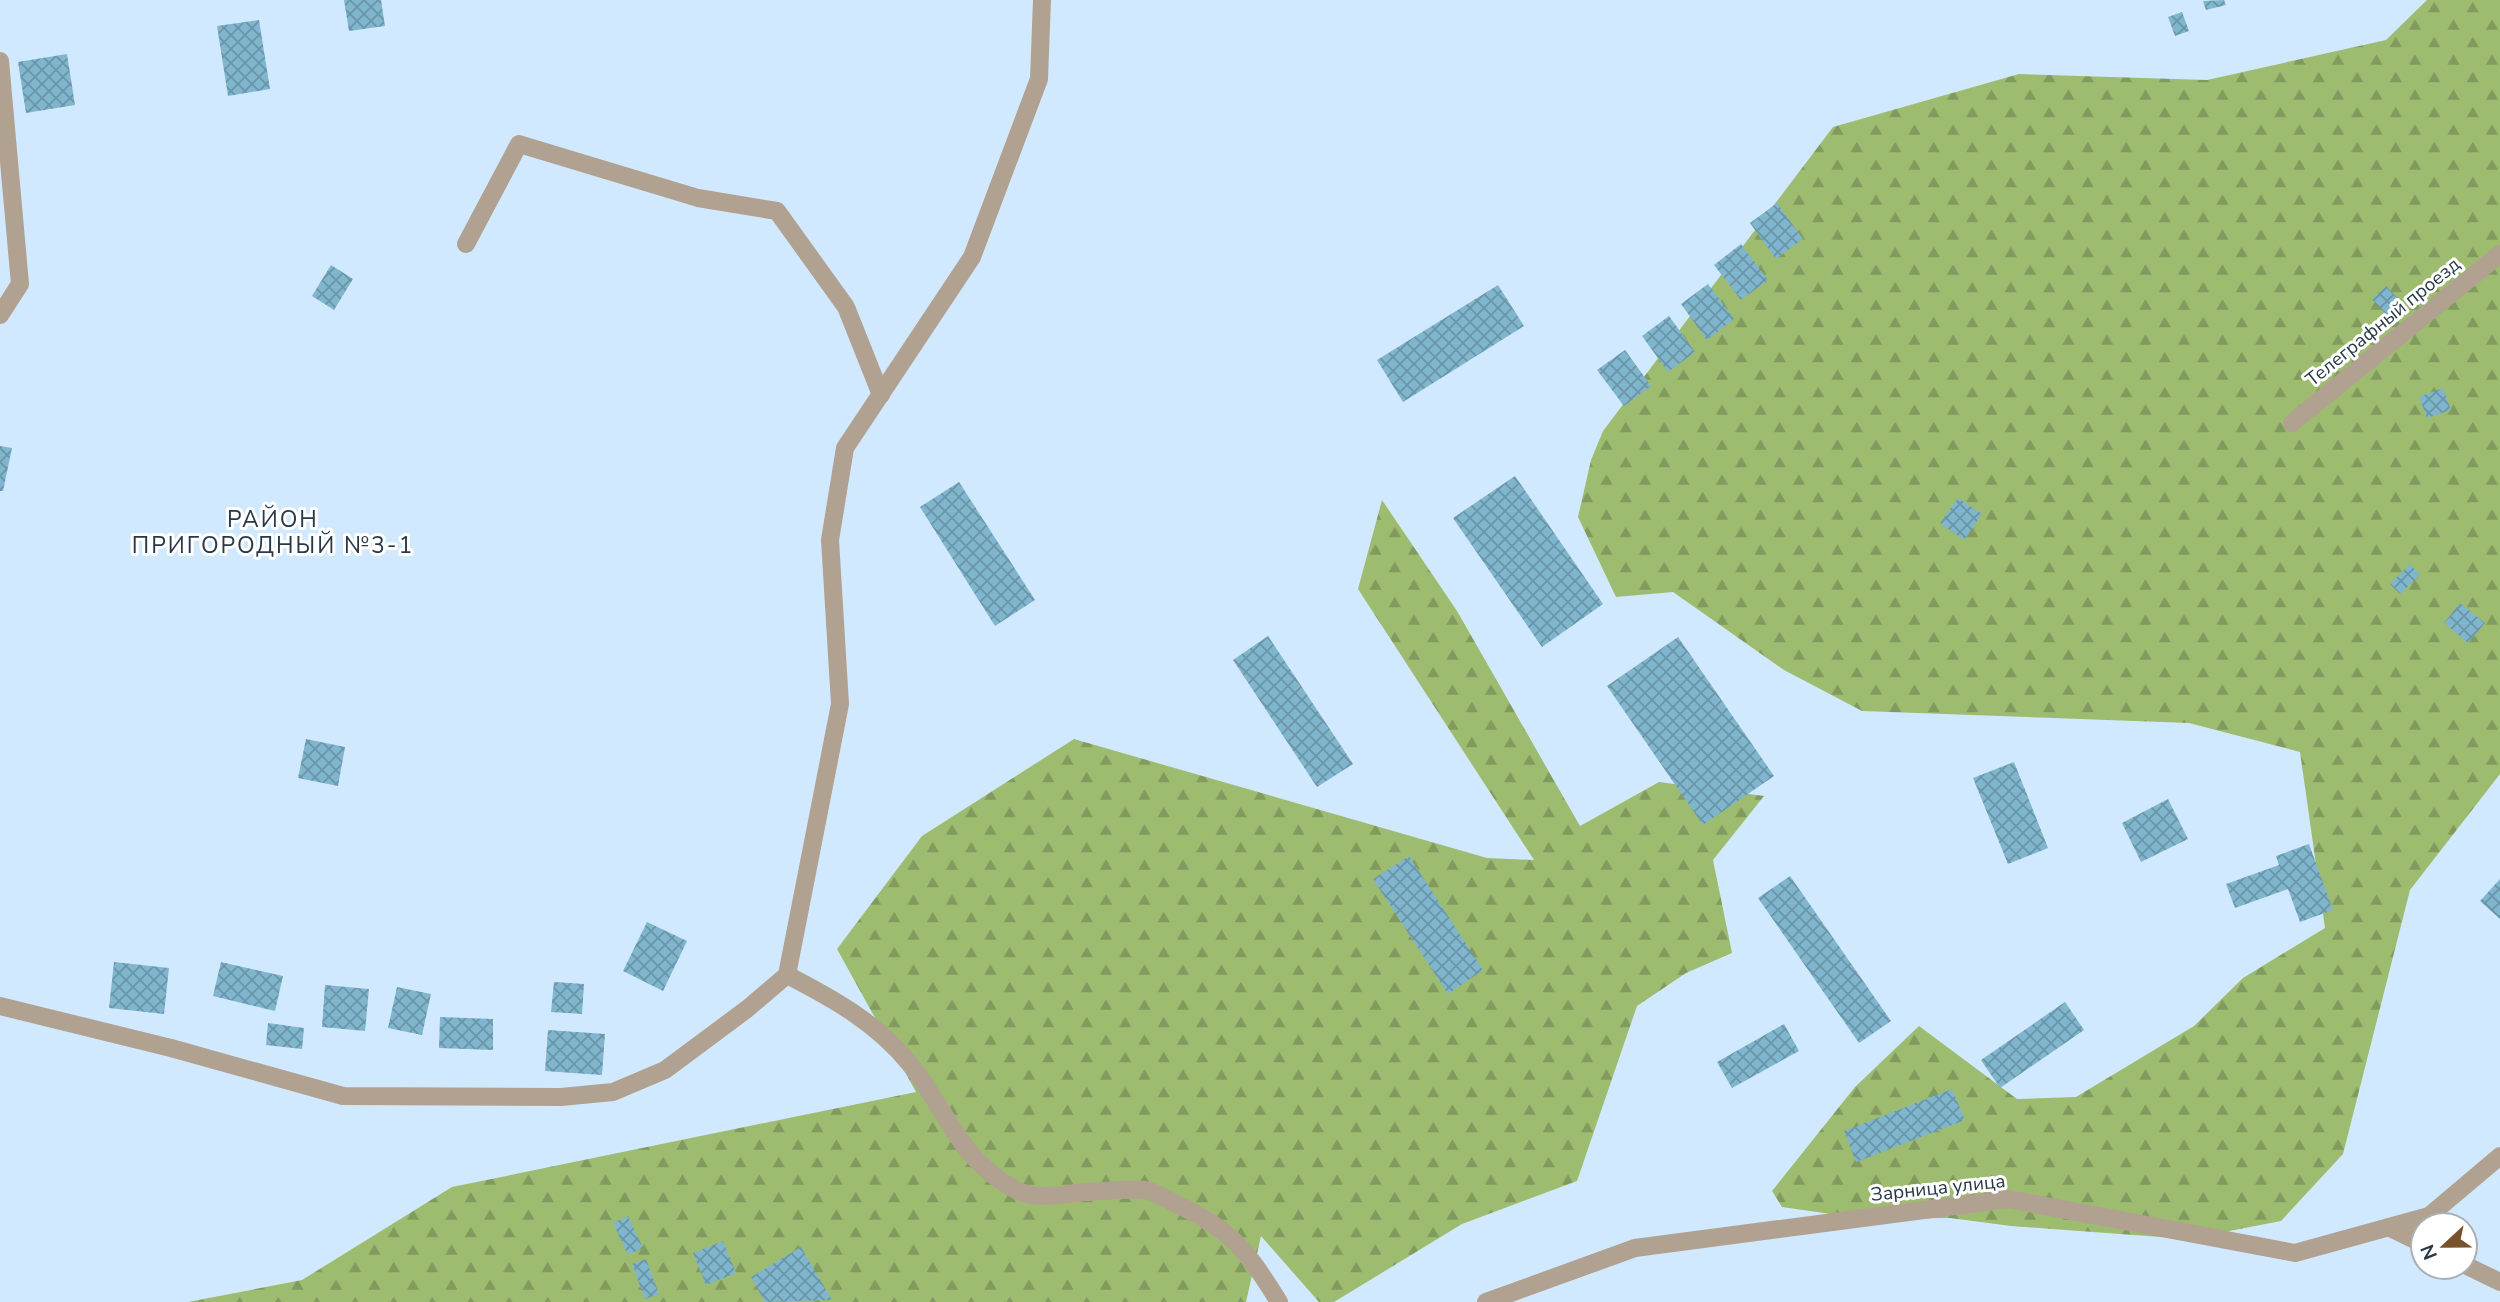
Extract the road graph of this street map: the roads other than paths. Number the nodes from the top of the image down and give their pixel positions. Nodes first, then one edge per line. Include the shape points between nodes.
1 (1042, 0) edge
2 (0, 61) edge
3 (467, 244) dead end
4 (2500, 254) edge
5 (0, 315) edge
6 (881, 395) junction
7 (2292, 423) dead end
8 (786, 975) junction
9 (0, 1006) edge
10 (2500, 1156) edge
11 (2388, 1227) junction
12 (2409, 1237) edge
13 (2479, 1272) edge
14 (2500, 1282) edge
15 (1279, 1302) edge
16 (1486, 1302) edge

1 - 6 street via 1039,79 972,257
2 - 5 street via 20,284
3 - 6 street via 519,144 698,198 778,211 846,307
4 - 7 street, Телеграфный проезд
6 - 8 street via 845,448 830,540 840,704
8 - 9 street via 665,1070 613,1092 561,1097 343,1096
8 - 15 street via 840,1002 876,1030 910,1064 958,1141 1016,1191 1054,1197 1147,1190 1210,1220 1251,1256
10 - 11 street, Зарница улица via 2430,1216
11 - 12 street
11 - 16 street, Зарница улица via 2295,1253 2008,1199 1635,1248
13 - 14 street

